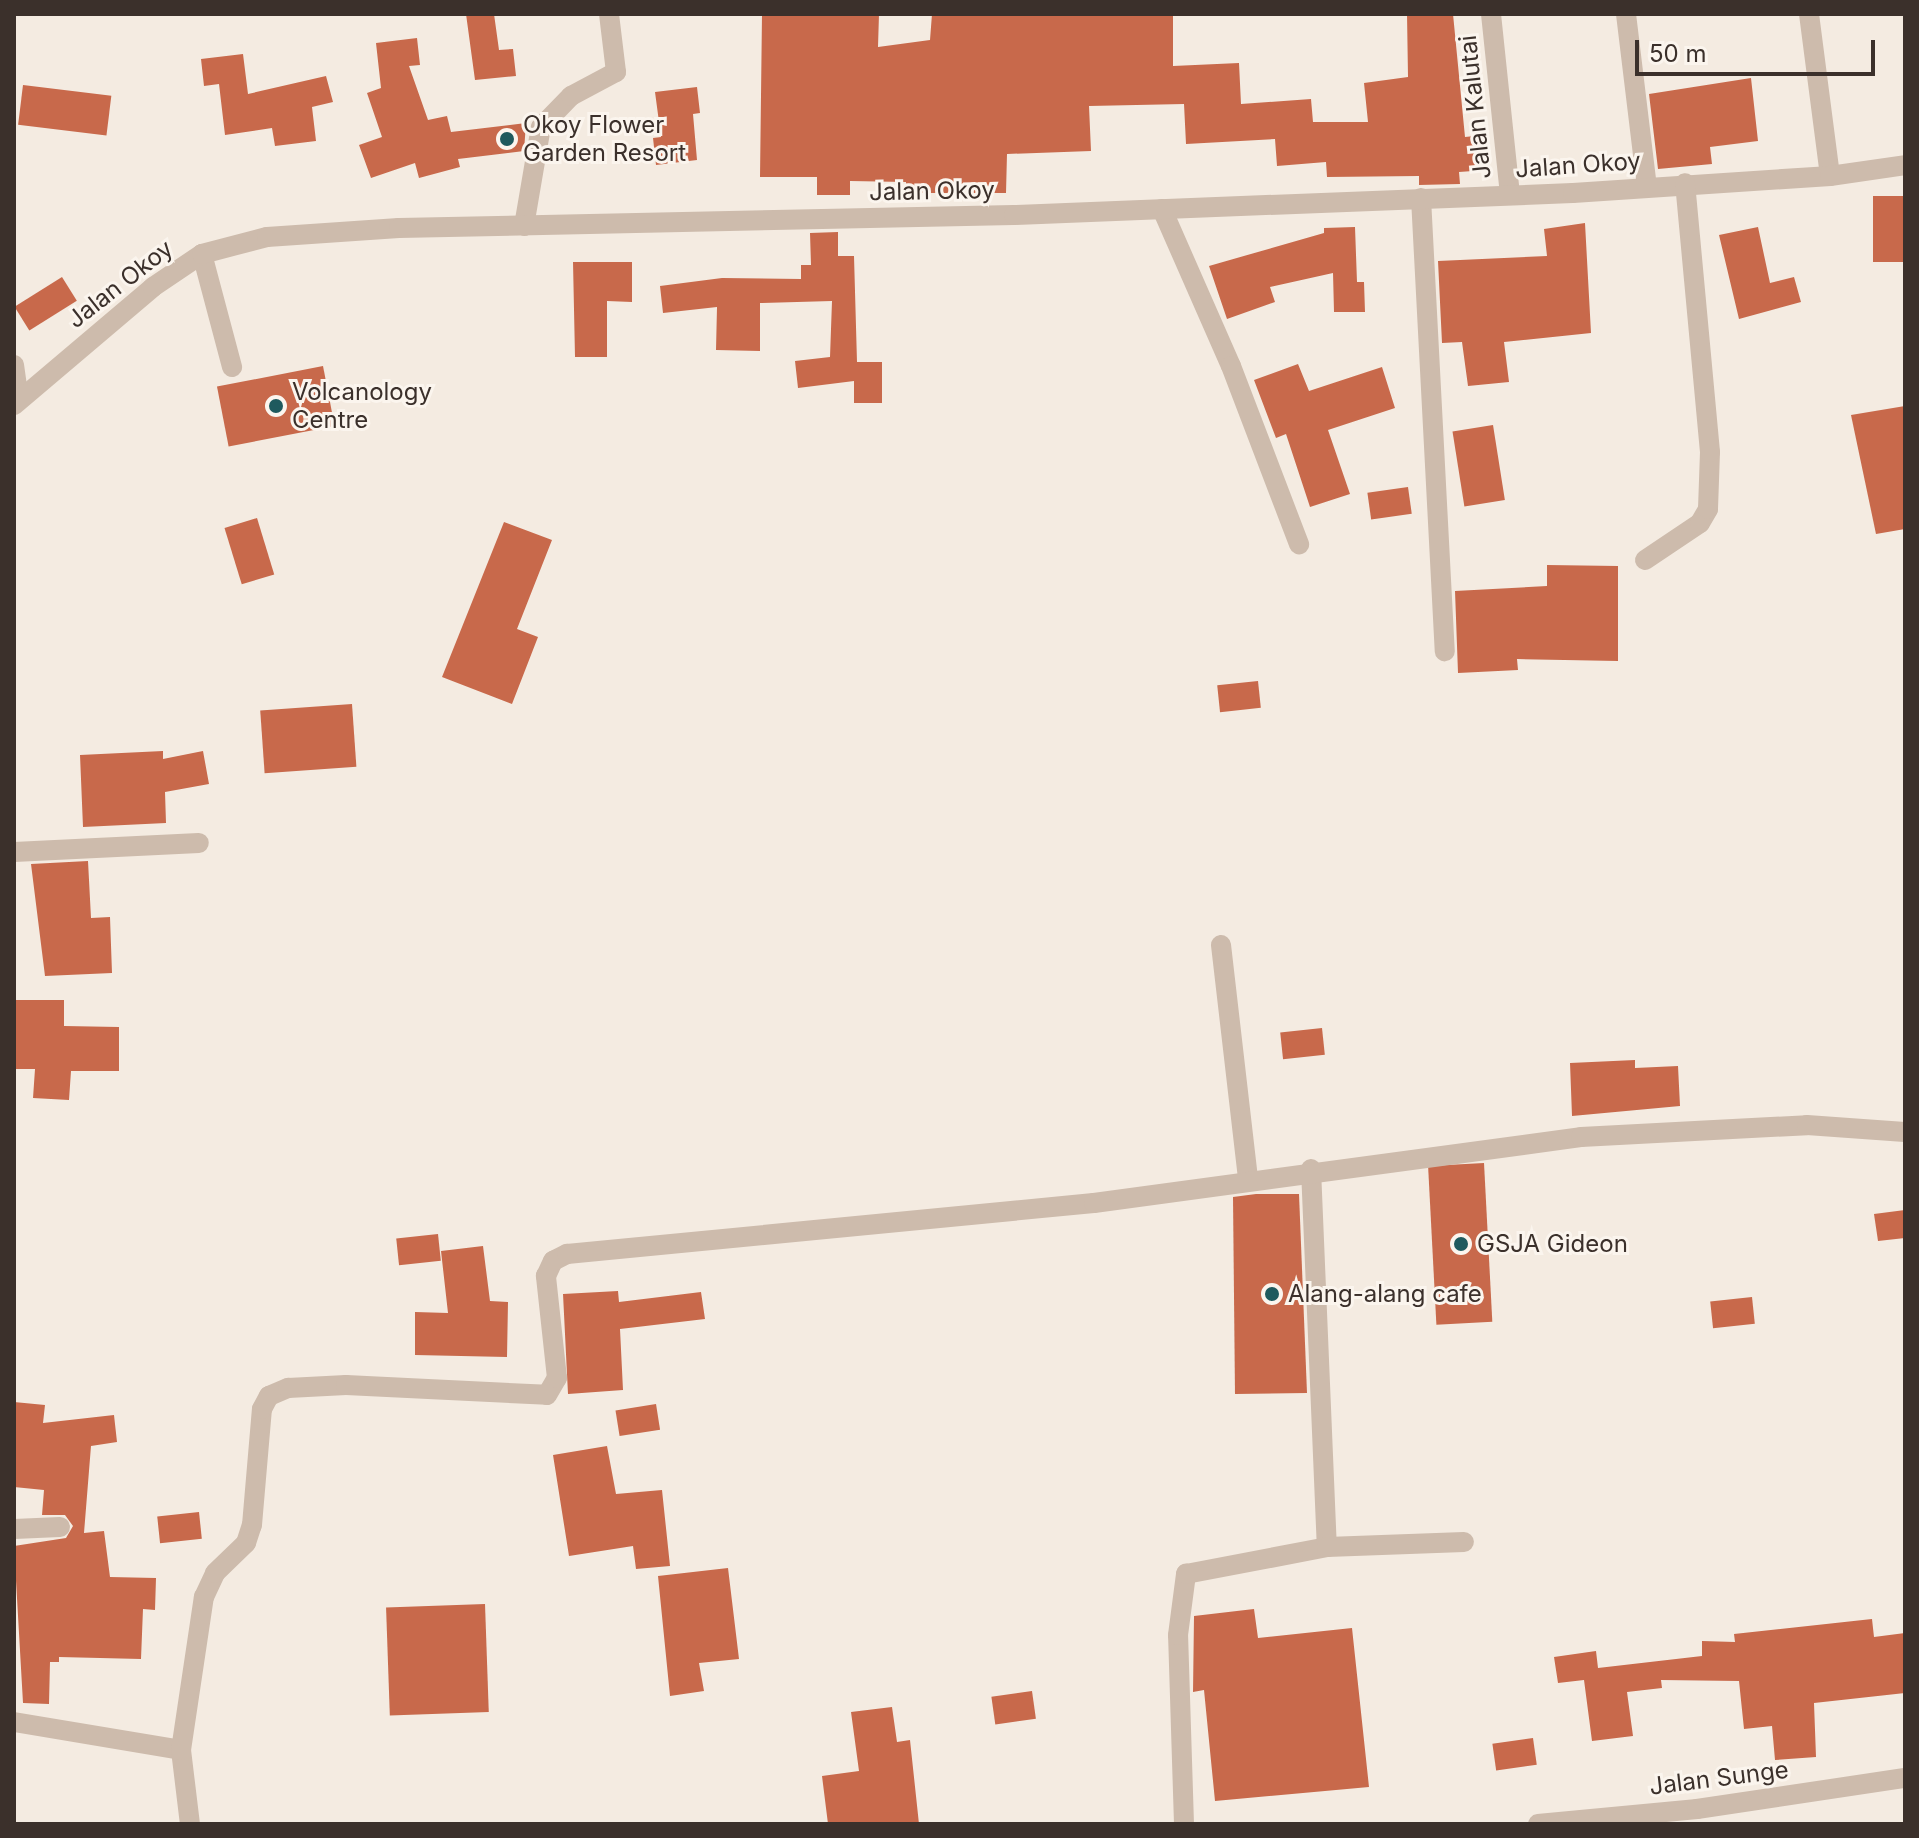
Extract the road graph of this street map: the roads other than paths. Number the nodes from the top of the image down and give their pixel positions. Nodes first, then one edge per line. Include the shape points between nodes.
1 (609, 14) edge
2 (1491, 14) edge
3 (1626, 14) edge
4 (1809, 14) edge
5 (1905, 165) edge
6 (1830, 176) junction
7 (1685, 183) junction
8 (1647, 187) junction
9 (1510, 195) junction
10 (1421, 198) junction
11 (1162, 209) junction
12 (524, 226) junction
13 (202, 254) junction
14 (14, 365) edge
15 (232, 367) dead end
16 (16, 403) edge
17 (1299, 544) dead end
18 (1645, 560) dead end
19 (1445, 651) dead end
20 (199, 843) dead end
21 (14, 852) edge
22 (1221, 945) dead end
23 (1905, 1132) edge
24 (1311, 1169) junction
25 (1248, 1179) junction
26 (60, 1527) dead end
27 (14, 1529) edge
28 (1464, 1542) dead end
29 (1327, 1547) junction
30 (14, 1722) edge
31 (181, 1750) junction
32 (1905, 1778) edge
33 (190, 1824) edge
34 (1184, 1824) edge
35 (1538, 1824) edge

1 - 12 street via 616,72 571,96 541,127
2 - 9 street, Jalan Kalutai
3 - 8 street
4 - 6 street
5 - 6 street, Jalan Okoy
6 - 7 street, Jalan Okoy
7 - 8 street, Jalan Okoy
7 - 18 street via 1710,452 1708,509 1700,523
8 - 9 street, Jalan Okoy
9 - 10 street, Jalan Okoy
10 - 11 street, Jalan Okoy
10 - 19 street
11 - 12 street, Jalan Okoy
11 - 17 street via 1231,366
12 - 13 street, Jalan Okoy via 318,232 267,237
13 - 15 street
13 - 16 street, Jalan Okoy via 153,287
14 - 16 street
20 - 21 street
22 - 25 street
23 - 24 street via 1807,1125 1707,1128 1581,1137
24 - 25 street
24 - 29 street
25 - 31 street via 883,1227 567,1254 553,1261 546,1276 557,1378 547,1395 346,1385 288,1388 269,1396 262,1409 252,1525 246,1543 215,1573 204,1597
26 - 27 street
28 - 29 street
29 - 34 street via 1191,1570 1182,1579 1178,1635
30 - 31 street
31 - 33 street
32 - 35 street, Jalan Sunge via 1697,1809

